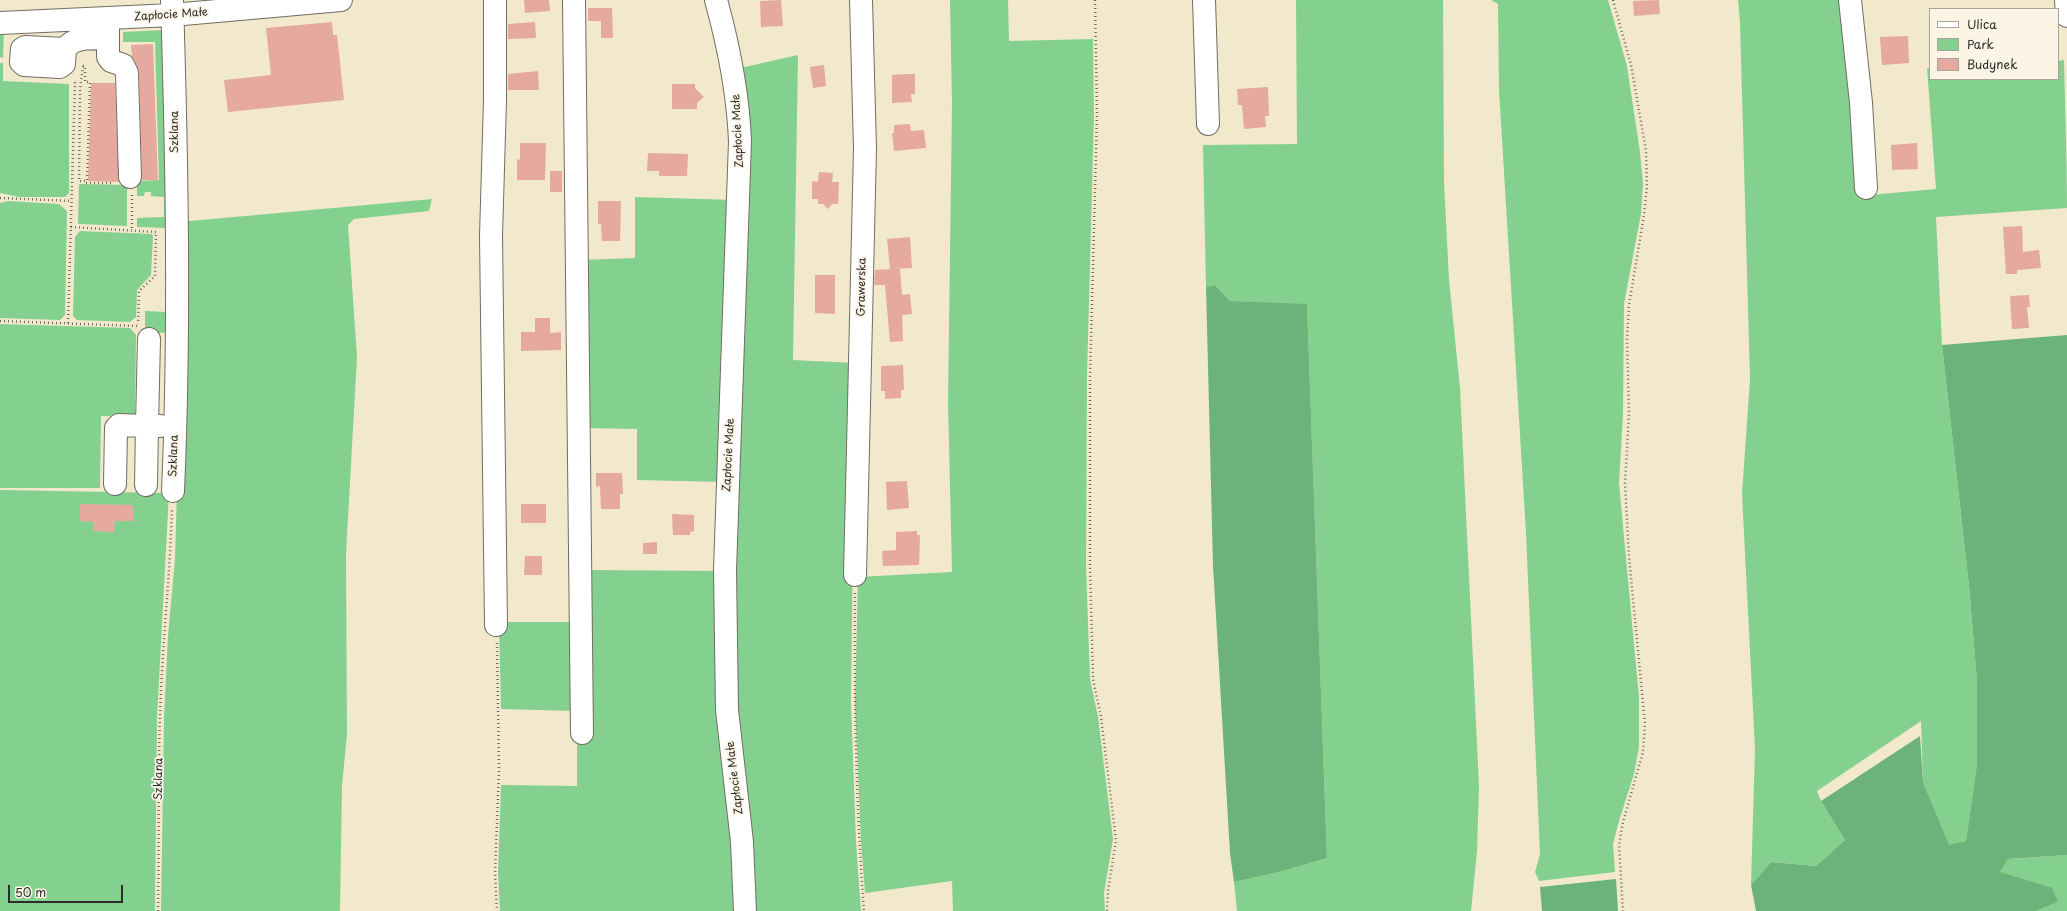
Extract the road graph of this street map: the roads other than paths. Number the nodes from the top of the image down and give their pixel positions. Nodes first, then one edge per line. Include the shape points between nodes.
1 (341, 0) edge
2 (495, 0) edge
3 (574, 0) edge
4 (716, 0) edge
5 (861, 0) edge
6 (1204, 0) edge
7 (1850, 0) edge
8 (2066, 0) edge
9 (172, 8) edge
10 (2067, 16) edge
11 (0, 23) edge
12 (108, 29) junction
13 (65, 57) road end
14 (1208, 124) dead end
15 (130, 180) road end
16 (1866, 188) dead end
17 (142, 332) road end
18 (147, 426) junction
19 (176, 426) junction
20 (115, 484) dead end
21 (146, 485) dead end
22 (173, 491) road end
23 (855, 574) road end
24 (496, 625) road end
25 (582, 733) dead end
26 (745, 911) edge

1 - 9 street, Zapłocie Małe
2 - 24 street via 491,236
3 - 25 street
4 - 26 street, Zapłocie Małe via 728,42 739,108 725,570 727,710 742,842
5 - 23 street, Grawerska via 865,148
6 - 14 street
7 - 16 street via 1861,103
8 - 10 street
9 - 12 street, Zapłocie Małe
9 - 19 street, Szklana
11 - 12 street, Zapłocie Małe
12 - 13 street via 69,43
12 - 15 street via 108,58 122,65 127,74
17 - 18 street
18 - 19 street
18 - 20 street via 119,425 116,428
18 - 21 street
19 - 22 street, Szklana

